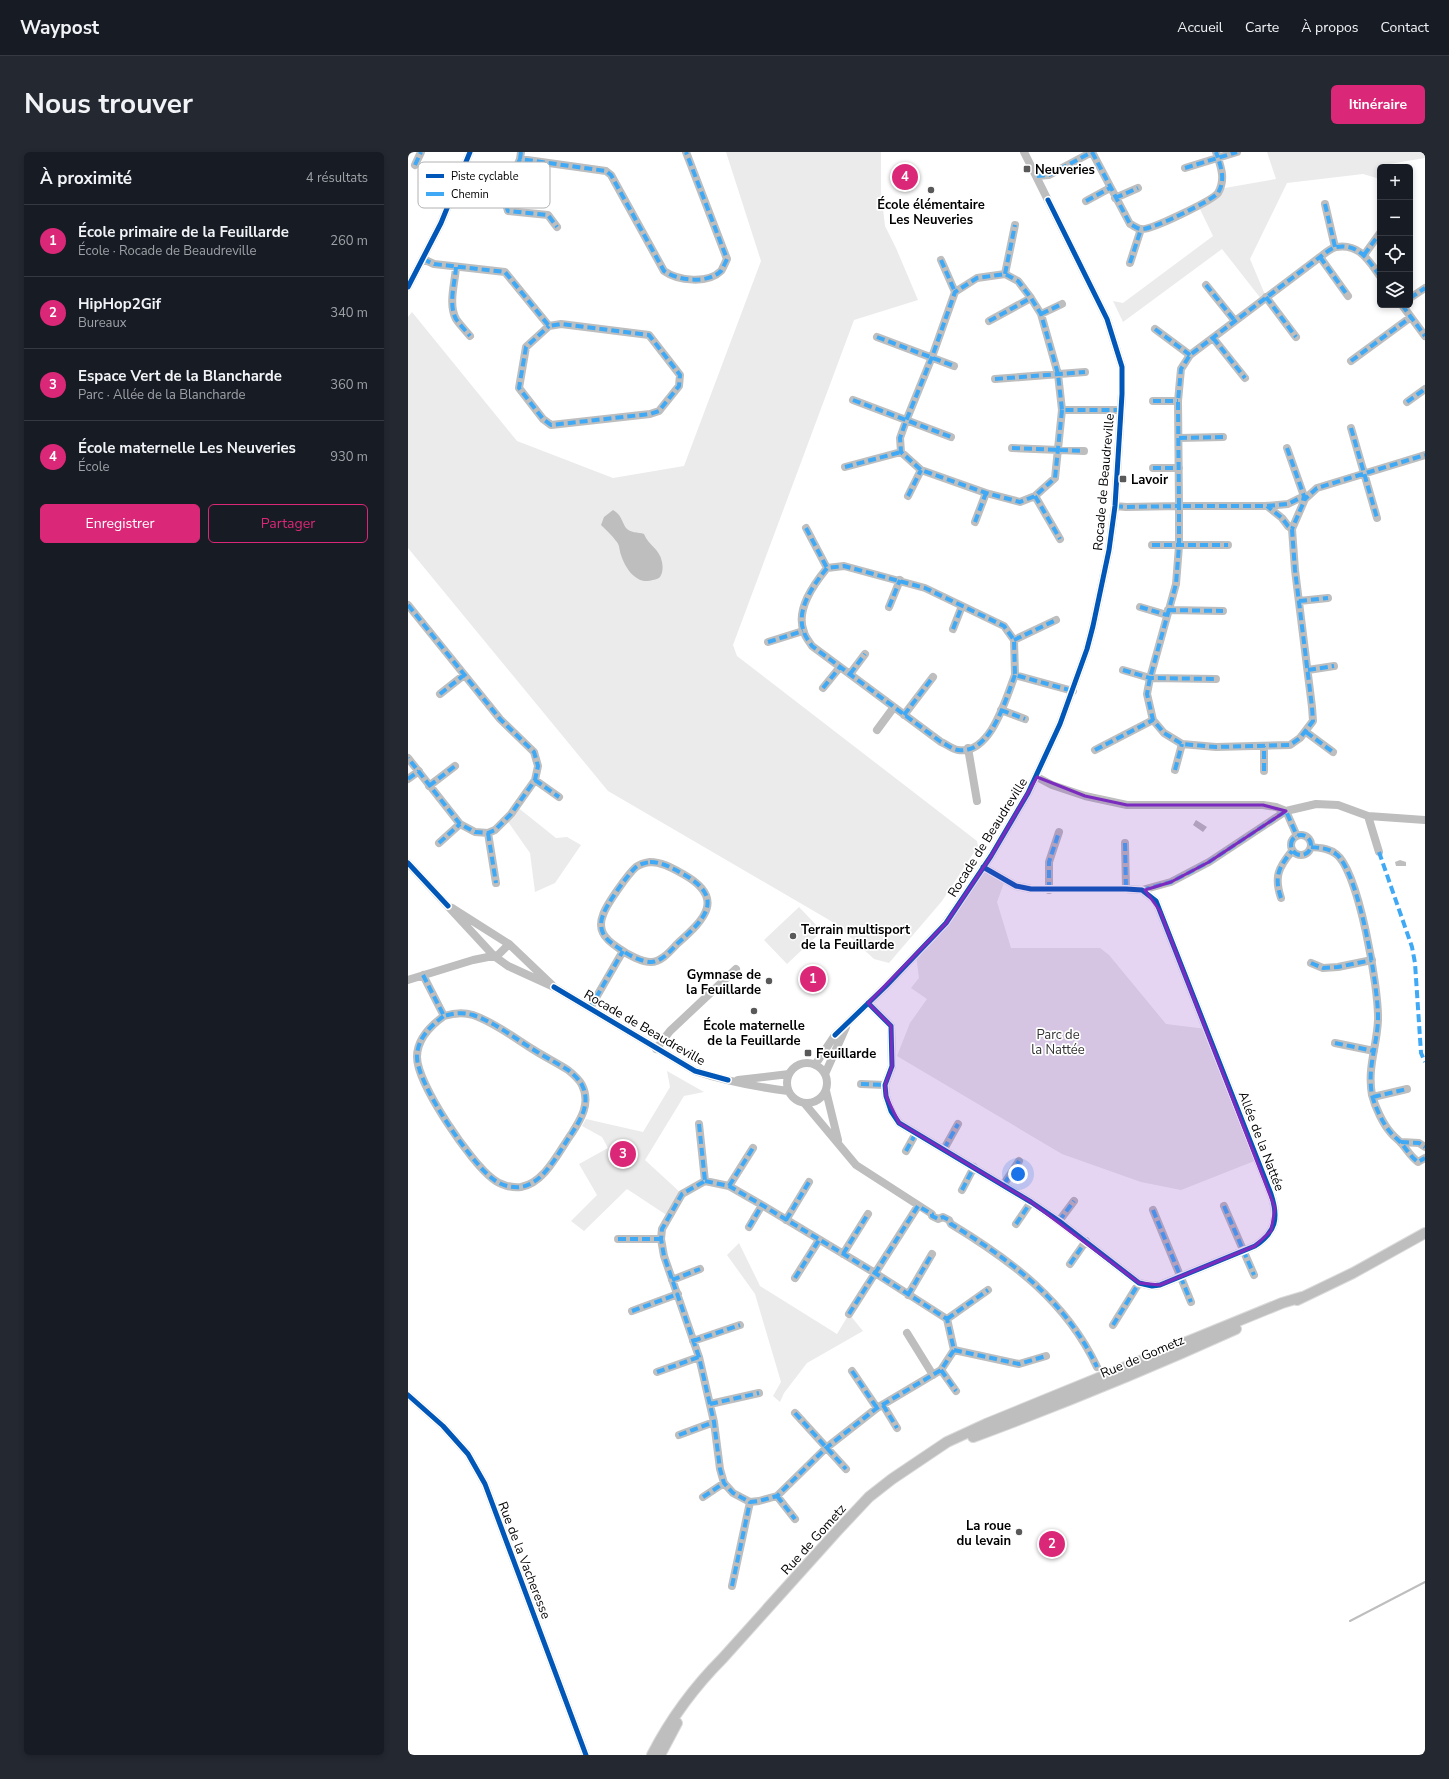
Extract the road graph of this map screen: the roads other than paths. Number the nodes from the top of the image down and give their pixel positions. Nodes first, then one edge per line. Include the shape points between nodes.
1 (421, 152) edge
2 (470, 152) edge
3 (686, 152) edge
4 (1024, 152) edge
5 (1092, 152) edge
6 (1237, 152) edge
7 (1217, 155) edge
8 (520, 156) edge
9 (466, 162) edge
10 (415, 165) dead end
11 (1185, 168) dead end
12 (1037, 176) junction
13 (1110, 188) junction
14 (1138, 188) dead end
15 (1115, 198) junction
16 (1086, 200) dead end
17 (1325, 204) dead end
18 (447, 208) edge
19 (507, 208) edge
20 (1014, 225) dead end
21 (557, 227) dead end
22 (1141, 229) junction
23 (1377, 236) edge
24 (1335, 247) junction
25 (1364, 255) junction
26 (1320, 257) junction
27 (423, 259) junction
28 (941, 260) dead end
29 (1130, 263) dead end
30 (456, 267) junction
31 (1377, 272) edge
32 (1005, 274) junction
33 (1206, 286) dead end
34 (408, 287) edge
35 (1425, 288) edge
36 (955, 292) junction
37 (1348, 296) dead end
38 (1413, 296) edge
39 (1266, 297) junction
40 (1031, 298) junction
41 (1062, 304) dead end
42 (1404, 308) edge
43 (1041, 314) junction
44 (1411, 317) junction
45 (989, 321) dead end
46 (1234, 321) junction
47 (549, 326) junction
48 (1155, 329) dead end
49 (470, 336) dead end
50 (1425, 336) edge
51 (877, 337) dead end
52 (1296, 337) dead end
53 (1213, 338) junction
54 (1190, 355) junction
55 (932, 357) junction
56 (1351, 361) dead end
57 (954, 366) dead end
58 (1085, 372) dead end
59 (1058, 374) junction
60 (1245, 378) dead end
61 (995, 379) dead end
62 (1425, 389) edge
63 (853, 400) dead end
64 (1153, 401) dead end
65 (1178, 401) junction
66 (1407, 402) dead end
67 (1062, 410) junction
68 (1120, 410) junction
69 (906, 421) junction
70 (1351, 428) dead end
71 (951, 437) dead end
72 (1223, 437) dead end
73 (1179, 438) junction
74 (1012, 448) dead end
75 (1287, 448) dead end
76 (1058, 449) junction
77 (1084, 451) dead end
78 (901, 452) junction
79 (1425, 454) edge
80 (845, 467) dead end
81 (1153, 468) dead end
82 (1179, 468) junction
83 (921, 470) junction
84 (1364, 474) junction
85 (986, 493) junction
86 (908, 496) dead end
87 (1035, 496) junction
88 (1305, 499) junction
89 (1115, 506) junction
90 (1179, 506) junction
91 (1267, 506) junction
92 (1377, 518) dead end
93 (975, 522) dead end
94 (806, 528) dead end
95 (1292, 529) junction
96 (1060, 539) dead end
97 (1152, 545) dead end
98 (1228, 545) dead end
99 (1179, 546) junction
100 (827, 568) junction
101 (900, 580) junction
102 (1328, 598) dead end
103 (1299, 601) junction
104 (408, 605) edge
105 (962, 606) junction
106 (1140, 606) dead end
107 (889, 607) dead end
108 (1223, 611) dead end
109 (1168, 613) junction
110 (1056, 620) dead end
111 (953, 629) dead end
112 (803, 631) junction
113 (1014, 640) junction
114 (768, 642) dead end
115 (865, 654) dead end
116 (1334, 666) dead end
117 (840, 667) junction
118 (1123, 670) dead end
119 (1308, 670) junction
120 (850, 674) junction
121 (464, 675) junction
122 (1015, 675) junction
123 (932, 677) dead end
124 (1150, 678) junction
125 (1216, 679) dead end
126 (823, 688) dead end
127 (1073, 691) junction
128 (440, 694) dead end
129 (894, 707) junction
130 (1001, 710) junction
131 (904, 715) junction
132 (1025, 719) dead end
133 (1153, 720) junction
134 (876, 730) dead end
135 (1306, 732) junction
136 (1182, 744) junction
137 (1264, 746) junction
138 (968, 748) junction
139 (1095, 750) dead end
140 (1333, 752) dead end
141 (408, 758) edge
142 (455, 766) dead end
143 (1176, 770) dead end
144 (1264, 771) dead end
145 (419, 772) junction
146 (1036, 777) junction
147 (408, 779) edge
148 (535, 780) junction
149 (430, 786) junction
150 (559, 797) dead end
151 (977, 801) dead end
152 (1286, 811) junction
153 (1368, 816) junction
154 (1425, 820) edge
155 (460, 824) junction
156 (1059, 832) dead end
157 (488, 833) junction
158 (1297, 836) junction
159 (1125, 842) dead end
160 (440, 843) dead end
161 (1310, 847) junction
162 (1292, 851) junction
163 (1379, 852) dead end
164 (408, 863) edge
165 (983, 867) junction
166 (496, 883) dead end
167 (1126, 889) junction
168 (1049, 890) junction
169 (1142, 890) junction
170 (1281, 898) dead end
171 (448, 906) junction
172 (480, 942) junction
173 (509, 944) junction
174 (623, 951) junction
175 (494, 956) junction
176 (473, 960) junction
177 (1372, 960) junction
178 (1311, 963) dead end
179 (736, 969) dead end
180 (423, 975) junction
181 (408, 980) edge
182 (554, 987) junction
183 (868, 1003) junction
184 (590, 1008) junction
185 (444, 1016) junction
186 (847, 1024) junction
187 (1335, 1043) dead end
188 (656, 1049) junction
189 (1374, 1050) junction
190 (815, 1065) junction
191 (789, 1074) junction
192 (825, 1074) junction
193 (728, 1080) junction
194 (861, 1084) dead end
195 (885, 1085) junction
196 (1406, 1089) dead end
197 (788, 1091) junction
198 (826, 1091) junction
199 (1372, 1097) junction
200 (805, 1104) junction
201 (699, 1124) dead end
202 (958, 1124) dead end
203 (916, 1133) junction
204 (1401, 1142) junction
205 (839, 1143) junction
206 (1425, 1146) edge
207 (753, 1148) dead end
208 (944, 1149) junction
209 (906, 1151) dead end
210 (1425, 1158) edge
211 (1019, 1161) dead end
212 (974, 1167) junction
213 (705, 1182) junction
214 (809, 1182) dead end
215 (1004, 1184) junction
216 (728, 1186) junction
217 (962, 1190) dead end
218 (1074, 1201) dead end
219 (1031, 1202) junction
220 (762, 1205) junction
221 (918, 1206) junction
222 (1224, 1206) dead end
223 (1153, 1210) dead end
224 (868, 1214) dead end
225 (786, 1220) junction
226 (1059, 1221) junction
227 (1016, 1224) dead end
228 (750, 1227) dead end
229 (1425, 1233) edge
230 (618, 1239) dead end
231 (660, 1239) junction
232 (819, 1240) junction
233 (1086, 1242) junction
234 (1244, 1251) junction
235 (843, 1254) junction
236 (932, 1254) dead end
237 (1070, 1264) dead end
238 (700, 1269) dead end
239 (875, 1273) junction
240 (1254, 1275) dead end
241 (1181, 1277) junction
242 (795, 1278) dead end
243 (672, 1280) junction
244 (1139, 1282) junction
245 (988, 1290) dead end
246 (678, 1294) junction
247 (908, 1295) junction
248 (1191, 1302) dead end
249 (632, 1311) dead end
250 (849, 1314) dead end
251 (947, 1319) junction
252 (740, 1325) dead end
253 (1113, 1325) dead end
254 (907, 1332) dead end
255 (693, 1340) junction
256 (954, 1350) junction
257 (1046, 1356) dead end
258 (699, 1357) junction
259 (1098, 1367) dead end
260 (941, 1370) junction
261 (852, 1371) dead end
262 (657, 1372) dead end
263 (934, 1375) junction
264 (956, 1391) dead end
265 (759, 1393) dead end
266 (408, 1395) edge
267 (710, 1404) junction
268 (880, 1407) junction
269 (795, 1414) dead end
270 (714, 1422) junction
271 (897, 1428) dead end
272 (679, 1435) dead end
273 (826, 1448) junction
274 (846, 1469) dead end
275 (724, 1483) junction
276 (777, 1496) junction
277 (703, 1497) dead end
278 (750, 1502) junction
279 (795, 1518) dead end
280 (732, 1586) dead end
281 (723, 1658) junction
282 (586, 1755) edge
283 (652, 1755) edge
284 (660, 1755) edge

1 - 10 street
2 - 9 street
3 - 8 street via 727,259 721,271 702,280 670,276 664,271 611,174
4 - 12 street, Rocade de Beaudreville
5 - 12 street via 1050,175
5 - 13 street
6 - 7 street
7 - 11 street
7 - 22 street via 1224,177 1217,194 1155,227
12 - 68 street, Rocade de Beaudreville via 1107,319 1122,367
13 - 15 street
13 - 16 street
14 - 15 street
15 - 22 street via 1130,224
17 - 24 street
18 - 27 street
19 - 21 street via 548,215
20 - 32 street
22 - 29 street
23 - 25 street
24 - 25 street via 1354,248
24 - 26 street
25 - 31 street
26 - 37 street
26 - 39 street
27 - 30 street via 434,264
27 - 34 street
28 - 36 street
30 - 47 street via 505,272
30 - 49 street via 453,312
32 - 36 street via 977,278
32 - 40 street via 1018,281
33 - 46 street
35 - 38 street
36 - 55 street
39 - 46 street
39 - 52 street
40 - 43 street
40 - 45 street
41 - 43 street
42 - 44 street
43 - 59 street
44 - 50 street
44 - 56 street
46 - 53 street
47 - 47 street via 526,347 519,388 551,425 650,414 659,411 679,386 680,375 649,335 561,324
48 - 54 street
51 - 55 street
53 - 54 street
53 - 60 street
54 - 65 street via 1181,369
55 - 57 street
55 - 69 street
58 - 59 street
59 - 61 street
59 - 67 street
62 - 66 street
63 - 69 street
64 - 65 street
65 - 73 street
67 - 68 street
67 - 76 street
68 - 89 street, Rocade de Beaudreville
69 - 71 street
69 - 78 street via 900,438
70 - 84 street
72 - 73 street
73 - 82 street
74 - 76 street
75 - 88 street
76 - 77 street
76 - 87 street via 1055,478
78 - 80 street
78 - 83 street
79 - 84 street
81 - 82 street
82 - 90 street
83 - 85 street
83 - 86 street
84 - 88 street via 1317,488
84 - 92 street
85 - 87 street via 1020,502
85 - 93 street
87 - 96 street
88 - 91 street
88 - 95 street
89 - 90 street
89 - 127 street, Rocade de Beaudreville via 1109,550 1093,626
90 - 91 street
90 - 99 street
91 - 95 street
94 - 100 street
95 - 103 street
97 - 99 street
98 - 99 street
99 - 109 street via 1176,584
100 - 101 street via 844,566
100 - 112 street via 813,585 802,615
101 - 105 street via 925,588
101 - 107 street
102 - 103 street
103 - 119 street
104 - 121 street
105 - 111 street
105 - 113 street via 1004,626
106 - 109 street
108 - 109 street
109 - 124 street
110 - 113 street
112 - 114 street
112 - 117 street via 812,646
113 - 122 street
115 - 120 street
116 - 119 street
117 - 120 street
117 - 126 street
118 - 124 street
119 - 135 street via 1313,721
120 - 129 street
121 - 128 street
121 - 148 street via 500,719 534,752 538,766
122 - 127 street
122 - 130 street
123 - 131 street
124 - 125 street
124 - 133 street via 1147,694
127 - 146 street, Rocade de Beaudreville
129 - 131 street
129 - 134 street
130 - 132 street
130 - 138 street via 994,726 979,745
131 - 138 street via 941,742 958,750
133 - 136 street via 1164,733
133 - 139 street
135 - 137 street via 1290,745
135 - 140 street
136 - 137 street via 1216,747
136 - 143 street
137 - 144 street
138 - 151 street
141 - 145 street
142 - 149 street
145 - 147 street
145 - 149 street
146 - 152 street via 1085,796 1127,805 1263,805
146 - 165 street, Rocade de Beaudreville via 1013,820
148 - 150 street
148 - 157 street via 511,814
149 - 155 street
152 - 153 street via 1316,804 1331,804
152 - 158 street
152 - 169 street via 1209,862 1171,882
153 - 154 street
153 - 163 street
155 - 157 street via 475,832
155 - 160 street
156 - 168 street via 1049,862
157 - 166 street
158 - 161 street via 1307,837
158 - 162 street via 1291,842
159 - 167 street
161 - 162 street via 1307,853 1301,856
161 - 177 street via 1327,848 1337,854 1345,865
162 - 170 street via 1281,864 1277,885
164 - 171 street, Rocade de Beaudreville
165 - 168 street via 1016,886
165 - 183 street, Rocade de Beaudreville via 946,923
167 - 168 street
167 - 169 street
169 - 234 street, Allée de la Nattée via 1156,901 1275,1208 1271,1231 1265,1239
171 - 172 street, Rocade de Beaudreville
171 - 173 street, Rocade de Beaudreville
172 - 175 street, Rocade de Beaudreville
172 - 176 street via 478,953
173 - 175 street
173 - 182 street, Rocade de Beaudreville
174 - 174 street via 603,933 601,920 606,908 636,867 642,863 658,862 698,884 708,902 703,918 665,956 650,962
174 - 184 street
175 - 176 street
175 - 182 street, Rocade de Beaudreville via 508,966
176 - 180 street
177 - 178 street via 1323,968
177 - 189 street via 1378,1020
179 - 188 street via 670,1031
180 - 181 street
180 - 185 street
182 - 184 street, Rocade de Beaudreville
183 - 186 street, Rocade de Beaudreville
183 - 195 street via 891,1026 892,1066
184 - 188 street, Rocade de Beaudreville
185 - 185 street via 463,1013 483,1020 566,1069 582,1085 585,1095 582,1119 546,1170 533,1182 522,1187 512,1187 502,1184 486,1173 461,1144 426,1086 418,1068 418,1047 432,1024
186 - 190 street, Rocade de Beaudreville via 835,1034
186 - 192 street, Rocade de Beaudreville
187 - 189 street
188 - 193 street, Rocade de Beaudreville via 695,1071
189 - 199 street via 1370,1074
190 - 191 street via 803,1063 792,1069
190 - 192 street
191 - 193 street, Rocade de Beaudreville
191 - 197 street via 786,1086
192 - 198 street
193 - 197 street, Rocade de Beaudreville
194 - 195 street
195 - 203 street, Allée de la Nattée via 891,1111 899,1122
196 - 199 street
197 - 200 street via 795,1100
198 - 200 street via 818,1101
198 - 205 street
199 - 204 street via 1390,1132
200 - 205 street
201 - 213 street
202 - 208 street
203 - 208 street, Allée de la Nattée
203 - 209 street
204 - 206 street
204 - 210 street via 1411,1157 1418,1162
205 - 221 street via 856,1165
207 - 216 street
208 - 212 street, Allée de la Nattée
211 - 215 street
212 - 215 street, Allée de la Nattée
212 - 217 street
213 - 216 street
213 - 231 street via 682,1194 662,1229
214 - 225 street
215 - 219 street, Allée de la Nattée
216 - 220 street
218 - 226 street
219 - 226 street, Allée de la Nattée
219 - 227 street
220 - 225 street
220 - 228 street
221 - 239 street
221 - 259 street via 938,1219 943,1217 949,1220 950,1224 979,1241 1032,1281 1063,1312 1089,1349
222 - 234 street
223 - 241 street
224 - 235 street
225 - 232 street
226 - 233 street, Allée de la Nattée
229 - 281 main road, Rue de Gometz via 1284,1308 1194,1348 1076,1392 934,1450 869,1497
230 - 231 street
231 - 243 street
232 - 235 street
232 - 242 street
233 - 237 street
233 - 244 street, Allée de la Nattée
234 - 240 street
234 - 241 street, Allée de la Nattée
235 - 239 street
236 - 247 street
238 - 243 street
239 - 247 street
239 - 250 street
241 - 244 street, Allée de la Nattée via 1152,1286
241 - 248 street
243 - 246 street
244 - 253 street
245 - 251 street
246 - 249 street
246 - 255 street
247 - 251 street
251 - 256 street
252 - 255 street
254 - 263 street
255 - 258 street
256 - 257 street via 1019,1364
256 - 260 street
258 - 262 street
258 - 267 street
260 - 263 street
260 - 264 street
261 - 268 street
263 - 268 street
265 - 267 street
266 - 282 street, Rue de la Vacheresse via 444,1426 468,1454 485,1484
267 - 270 street
268 - 271 street
268 - 273 street
269 - 273 street
270 - 272 street
270 - 275 street
273 - 274 street
273 - 276 street
275 - 277 street
275 - 278 street via 733,1493
276 - 278 street
276 - 279 street
278 - 280 street
281 - 283 main road, Rue de Gometz via 673,1716
281 - 284 main road, Rue de Gometz via 687,1706

